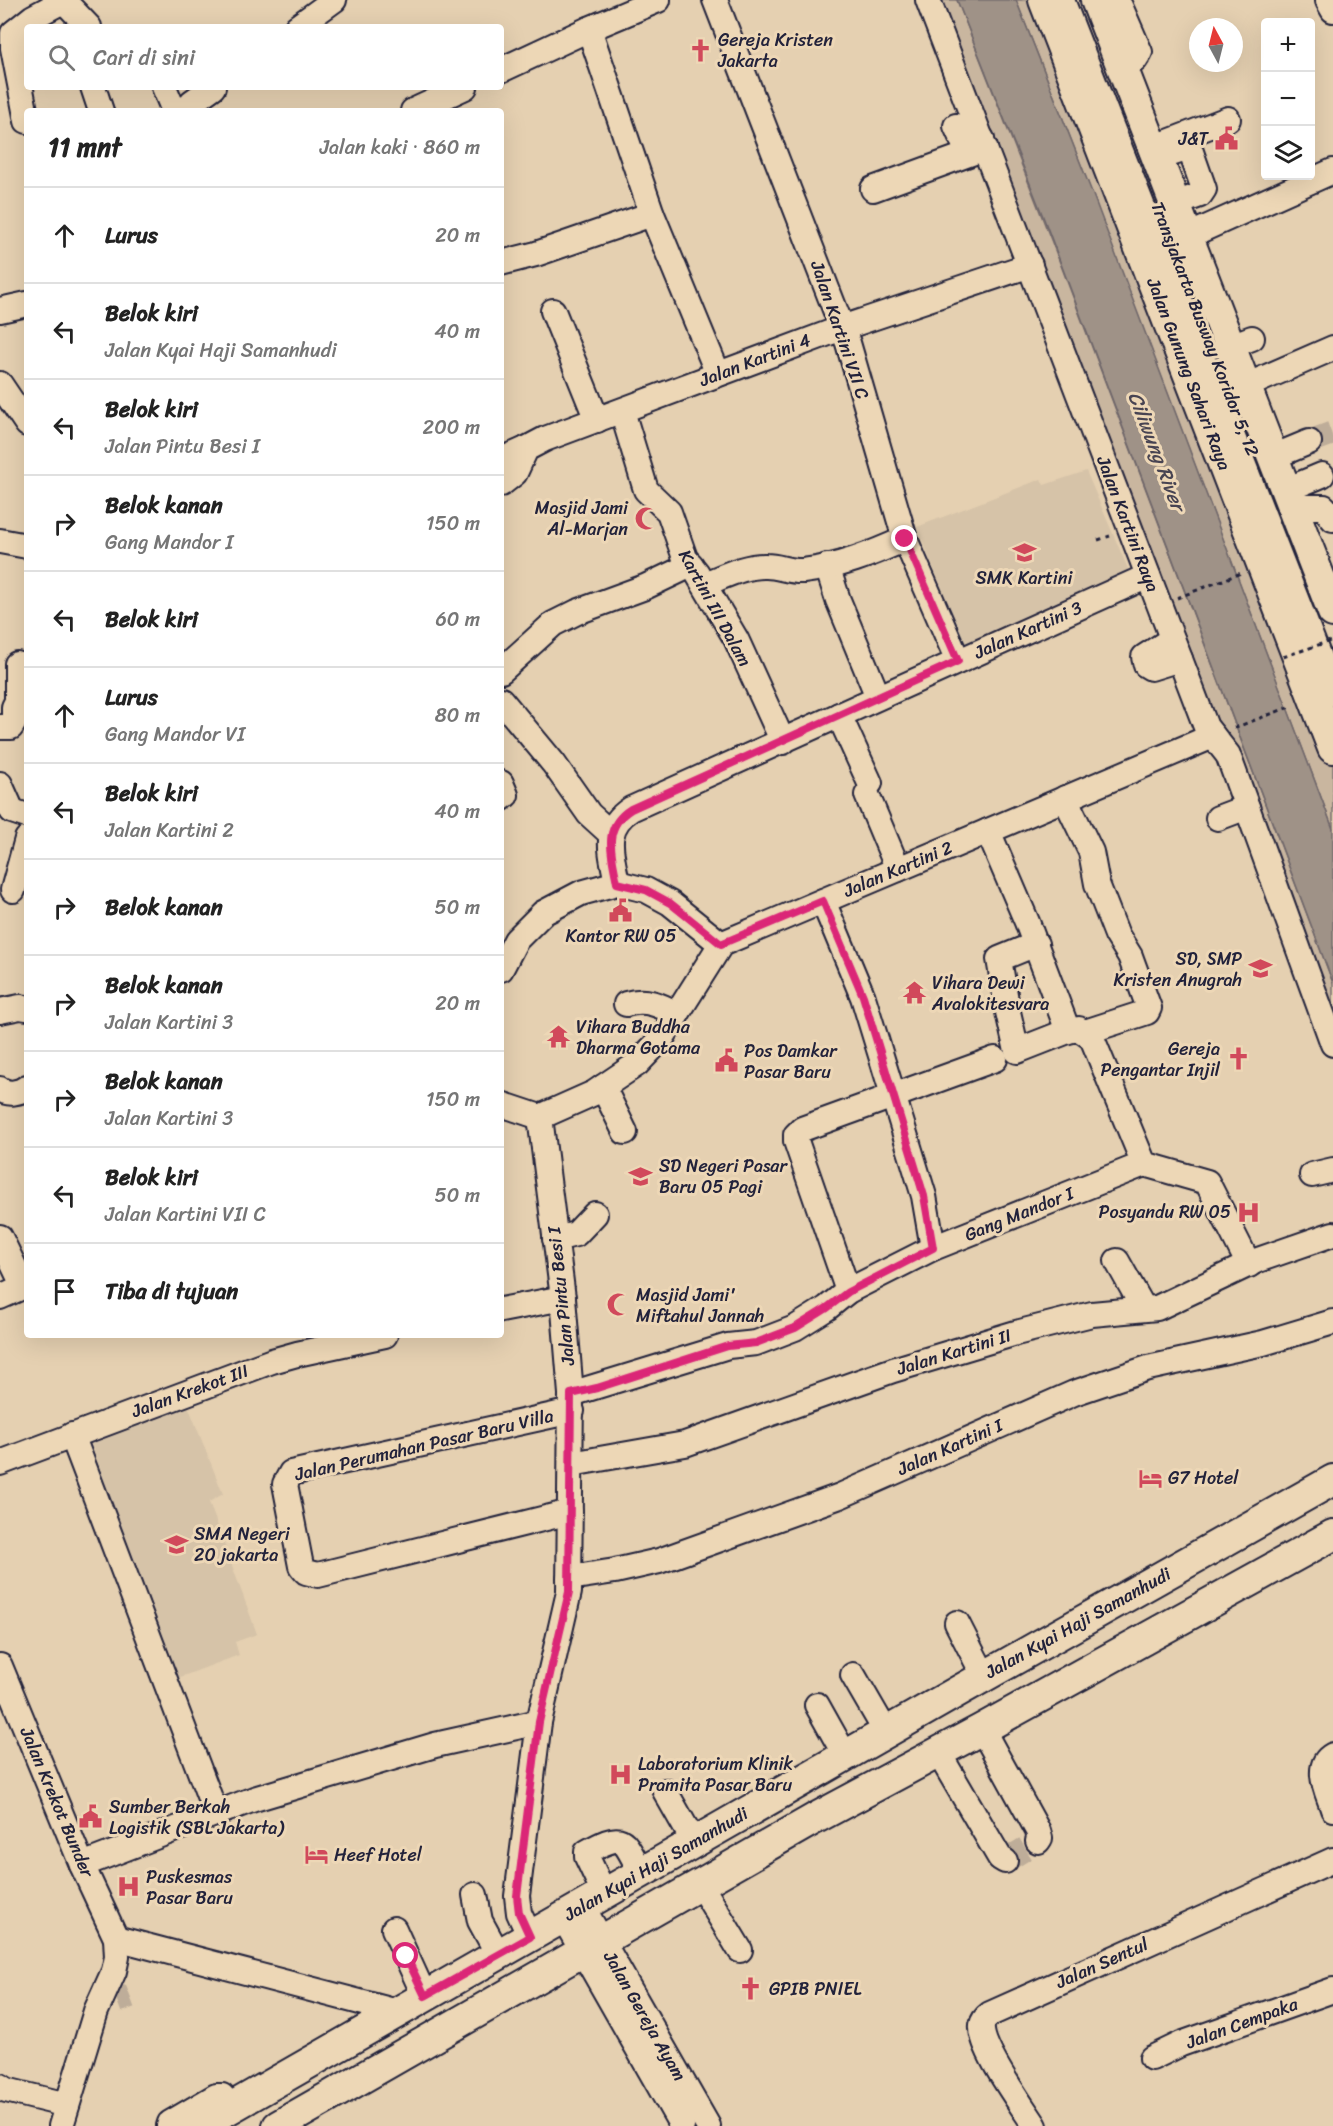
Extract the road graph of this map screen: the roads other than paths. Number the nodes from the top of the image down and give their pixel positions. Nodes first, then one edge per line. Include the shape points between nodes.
1 (65, 0) edge
2 (334, 0) edge
3 (658, 0) edge
4 (715, 0) edge
5 (928, 0) edge
6 (1044, 0) edge
7 (1062, 0) edge
8 (1091, 4) edge
9 (28, 8) edge
10 (86, 24) edge
11 (301, 24) edge
12 (589, 29) junction
13 (7, 49) edge
14 (504, 69) edge
15 (94, 90) edge
16 (166, 90) edge
17 (208, 90) edge
18 (459, 90) edge
19 (100, 108) edge
20 (180, 108) edge
21 (420, 108) edge
22 (24, 110) edge
23 (1228, 119) dead end
24 (956, 126) dead end
25 (985, 148) junction
26 (1155, 153) junction
27 (1333, 171) edge
28 (969, 178) dead end
29 (873, 189) dead end
30 (652, 214) junction
31 (1188, 236) junction
32 (504, 262) edge
33 (1030, 265) junction
34 (24, 305) edge
35 (0, 310) edge
36 (553, 310) dead end
37 (842, 328) junction
38 (1333, 348) edge
39 (1246, 360) junction
40 (718, 374) junction
41 (0, 384) edge
42 (621, 411) junction
43 (24, 414) edge
44 (597, 420) junction
45 (1309, 442) tunnel mouth
46 (526, 449) junction
47 (1273, 457) junction
48 (504, 459) edge
49 (1322, 475) dead end
50 (504, 482) edge
51 (1290, 500) junction
52 (1333, 519) edge
53 (905, 539) junction
54 (0, 541) edge
55 (24, 545) edge
56 (827, 566) junction
57 (697, 575) junction
58 (1148, 576) junction
59 (1331, 598) edge
60 (1333, 659) edge
61 (958, 661) junction
62 (15, 664) edge
63 (504, 668) edge
64 (1333, 693) edge
65 (878, 697) junction
66 (504, 704) edge
67 (839, 715) junction
68 (0, 727) edge
69 (1223, 732) junction
70 (783, 742) junction
71 (1333, 748) edge
72 (0, 784) edge
73 (1065, 798) junction
74 (1247, 807) junction
75 (24, 816) edge
76 (1218, 818) dead end
77 (988, 831) junction
78 (611, 834) junction
79 (24, 850) edge
80 (898, 869) junction
81 (617, 883) junction
82 (13, 891) edge
83 (823, 901) junction
84 (721, 944) junction
85 (1036, 944) junction
86 (504, 963) edge
87 (626, 1004) dead end
88 (24, 1008) edge
89 (0, 1011) edge
90 (677, 1014) junction
91 (1077, 1031) junction
92 (1333, 1044) edge
93 (995, 1059) dead end
94 (603, 1087) junction
95 (0, 1089) edge
96 (24, 1089) edge
97 (893, 1096) junction
98 (504, 1105) edge
99 (540, 1117) junction
100 (625, 1132) dead end
101 (1144, 1164) junction
102 (595, 1214) dead end
103 (1333, 1234) edge
104 (0, 1237) edge
105 (555, 1239) junction
106 (933, 1248) junction
107 (1117, 1261) dead end
108 (1249, 1265) junction
109 (24, 1282) edge
110 (24, 1287) edge
111 (848, 1292) junction
112 (0, 1297) edge
113 (562, 1298) junction
114 (504, 1309) edge
115 (1139, 1310) junction
116 (1333, 1322) edge
117 (371, 1338) edge
118 (597, 1388) joint
119 (571, 1402) junction
120 (72, 1435) junction
121 (0, 1463) edge
122 (571, 1464) junction
123 (1333, 1480) edge
124 (570, 1512) junction
125 (1263, 1519) junction
126 (1329, 1537) edge
127 (1220, 1543) junction
128 (569, 1578) junction
129 (1199, 1607) junction
130 (957, 1623) dead end
131 (0, 1666) edge
132 (853, 1676) dead end
133 (984, 1676) junction
134 (817, 1705) dead end
135 (539, 1722) junction
136 (982, 1729) junction
137 (886, 1732) junction
138 (938, 1752) junction
139 (1333, 1755) edge
140 (839, 1759) junction
141 (665, 1791) dead end
142 (856, 1796) junction
143 (1333, 1809) edge
144 (216, 1814) junction
145 (1038, 1841) dead end
146 (694, 1842) junction
147 (1005, 1860) dead end
148 (1333, 1860) edge
149 (82, 1865) junction
150 (641, 1872) junction
151 (700, 1884) junction
152 (476, 1895) dead end
153 (583, 1905) junction
154 (394, 1929) dead end
155 (530, 1937) junction
156 (116, 1938) junction
157 (592, 1946) junction
158 (741, 1950) dead end
159 (498, 1954) junction
160 (1333, 1990) edge
161 (425, 1996) junction
162 (398, 2012) junction
163 (1152, 2058) dead end
164 (0, 2086) edge
165 (231, 2108) junction
166 (64, 2116) edge
167 (169, 2126) edge
168 (199, 2126) edge
169 (278, 2126) edge
170 (682, 2126) edge
171 (708, 2126) edge
172 (1035, 2126) edge

1 - 9 street
1 - 10 street
2 - 11 street
3 - 12 street
4 - 37 street, Jalan Kartini VII C
5 - 25 street, Jalan Kartini Raya
6 - 71 main road, Jalan Gunung Sahari Raya
7 - 64 street, Transjakarta Busway Koridor 5, 12
8 - 26 main road via 1122,67
8 - 60 street, Transjakarta Busway Koridor 5, 12
9 - 13 street
12 - 14 street
12 - 30 street
13 - 22 street
15 - 19 street
16 - 20 street
17 - 20 street
18 - 21 street
23 - 26 street
24 - 25 street via 964,146
25 - 28 street via 965,164
25 - 29 street
25 - 33 street, Jalan Kartini Raya
26 - 31 main road
27 - 31 street
30 - 32 street
30 - 40 street
31 - 39 main road
33 - 37 street, Jalan Kartini 4
33 - 58 street, Jalan Kartini Raya
34 - 35 street
36 - 44 street
37 - 40 street, Jalan Kartini 4
37 - 53 street, Jalan Kartini VII C
38 - 39 street
39 - 47 main road
40 - 42 street, Jalan Kartini 4
41 - 43 street
42 - 44 street, Jalan Kartini 4
42 - 57 street, Kartini III Dalam via 646,490 669,512 685,558
44 - 46 street, Jalan Kartini 4
45 - 47 street
46 - 48 street, Jalan Kartini 4
46 - 50 street via 515,473
47 - 51 main road
49 - 51 street
51 - 52 street via 1299,507 1324,507
51 - 59 main road
53 - 56 street via 868,556
53 - 61 street, Jalan Kartini VII C
54 - 55 street
56 - 57 street via 792,571 768,565
56 - 65 street
57 - 63 street via 645,587 577,612 553,624
57 - 70 street, Kartini III Dalam via 736,639
58 - 61 street, Jalan Kartini 3
58 - 69 street, Jalan Kartini Raya via 1206,727
61 - 65 street, Jalan Kartini 3
62 - 68 street via 14,724
65 - 67 street, Jalan Kartini 3
66 - 78 street via 585,809
67 - 70 street, Jalan Kartini 3
67 - 80 street
69 - 73 street, Jalan Kartini 2
69 - 74 street, Jalan Kartini Raya
70 - 78 street, Jalan Kartini 3 via 631,809 615,823
72 - 75 street via 12,812
73 - 77 street, Jalan Kartini 2
73 - 91 street via 1091,852 1097,884 1149,1008 1141,1014
74 - 76 street
74 - 92 street, Jalan Kartini Raya
77 - 80 street, Jalan Kartini 2
77 - 85 street
78 - 81 street
79 - 82 street
80 - 83 street, Jalan Kartini 2
81 - 84 street via 646,890 670,903
81 - 86 street via 581,893 543,913 516,940
83 - 84 street, Jalan Kartini 2
83 - 97 street via 863,996
84 - 90 street
85 - 91 street
85 - 91 street via 999,959 1017,1051
87 - 90 street via 655,1002
88 - 89 street
90 - 94 street via 662,1038 637,1064
91 - 101 street via 1092,1038
93 - 97 street
94 - 99 street
94 - 100 street
95 - 96 street via 9,1093
97 - 106 street via 924,1196
97 - 111 street via 802,1129 796,1135
98 - 99 street
99 - 105 street, Jalan Pintu Besi I
101 - 106 street, Gang Mandor I
101 - 108 street via 1207,1182
102 - 105 street via 576,1234
103 - 108 street, Jalan Kartini II
104 - 109 street
105 - 113 street, Jalan Pintu Besi I
106 - 111 street, Gang Mandor I
107 - 115 street
108 - 115 street, Jalan Kartini II via 1157,1308
110 - 112 street
111 - 118 street, Gang Mandor I via 795,1328 756,1343 728,1346
113 - 114 street
113 - 119 street, Jalan Pintu Besi I
115 - 122 street, Jalan Kartini II via 1092,1314 1016,1333 893,1370 685,1444
116 - 128 street, Jalan Kartini I via 1263,1343 1148,1368 1074,1393 840,1496 659,1561
117 - 120 street, Jalan Krekot III via 272,1361
118 - 119 street, Jalan Perumahan Pasar Baru Villa
119 - 122 street, Jalan Pintu Besi I
119 - 124 street, Jalan Perumahan Pasar Baru Villa via 291,1473 285,1484 302,1566 306,1572 318,1575
120 - 121 street, Jalan Krekot III
120 - 144 street
122 - 124 street, Jalan Pintu Besi I
123 - 125 main road, Jalan Kyai Haji Samanhudi
124 - 128 street, Jalan Pintu Besi I
125 - 126 main road via 1257,1532 1263,1549 1274,1550 1309,1534
125 - 127 main road, Jalan Kyai Haji Samanhudi
126 - 129 main road
127 - 129 main road via 1234,1541 1239,1546 1241,1562 1202,1589
127 - 133 main road, Jalan Kyai Haji Samanhudi
128 - 135 street, Jalan Pintu Besi I
129 - 136 main road
130 - 133 street
131 - 149 street, Jalan Krekot Bunder
132 - 137 street
133 - 137 main road, Jalan Kyai Haji Samanhudi
134 - 140 street
135 - 144 street via 435,1744
135 - 155 street, Jalan Pintu Besi I via 517,1896 519,1913
136 - 138 main road
136 - 145 street via 1038,1831
137 - 140 main road, Jalan Kyai Haji Samanhudi
138 - 142 main road
138 - 147 street via 1000,1858
139 - 143 street via 1324,1764 1322,1774
140 - 142 main road via 831,1772 832,1781 846,1795
140 - 146 main road, Jalan Kyai Haji Samanhudi
141 - 146 street
142 - 151 main road
144 - 149 street
146 - 150 main road, Jalan Kyai Haji Samanhudi
148 - 172 street, Jalan Sentul via 984,2019 982,2026 992,2058
149 - 156 street, Jalan Krekot Bunder
150 - 153 main road, Jalan Kyai Haji Samanhudi
150 - 153 street, Jalan Gereja Ayam via 624,1842 617,1839 587,1852
151 - 157 main road
151 - 158 street
152 - 159 street via 480,1921
153 - 155 main road, Jalan Kyai Haji Samanhudi
153 - 157 street, Jalan Gereja Ayam
154 - 161 street
155 - 159 main road, Jalan Kyai Haji Samanhudi
156 - 162 street
156 - 166 street, Jalan Krekot Bunder via 117,1957 107,2006
157 - 169 main road
157 - 170 street, Jalan Gereja Ayam
157 - 171 street, Jalan Gereja Ayam
159 - 161 main road, Jalan Kyai Haji Samanhudi
160 - 163 street, Jalan Cempaka via 1180,2044
161 - 162 main road, Jalan Kyai Haji Samanhudi
162 - 165 main road, Jalan Kyai Haji Samanhudi
164 - 166 street
165 - 167 street via 222,2096 216,2096
165 - 168 main road, Jalan Kyai Haji Samanhudi

